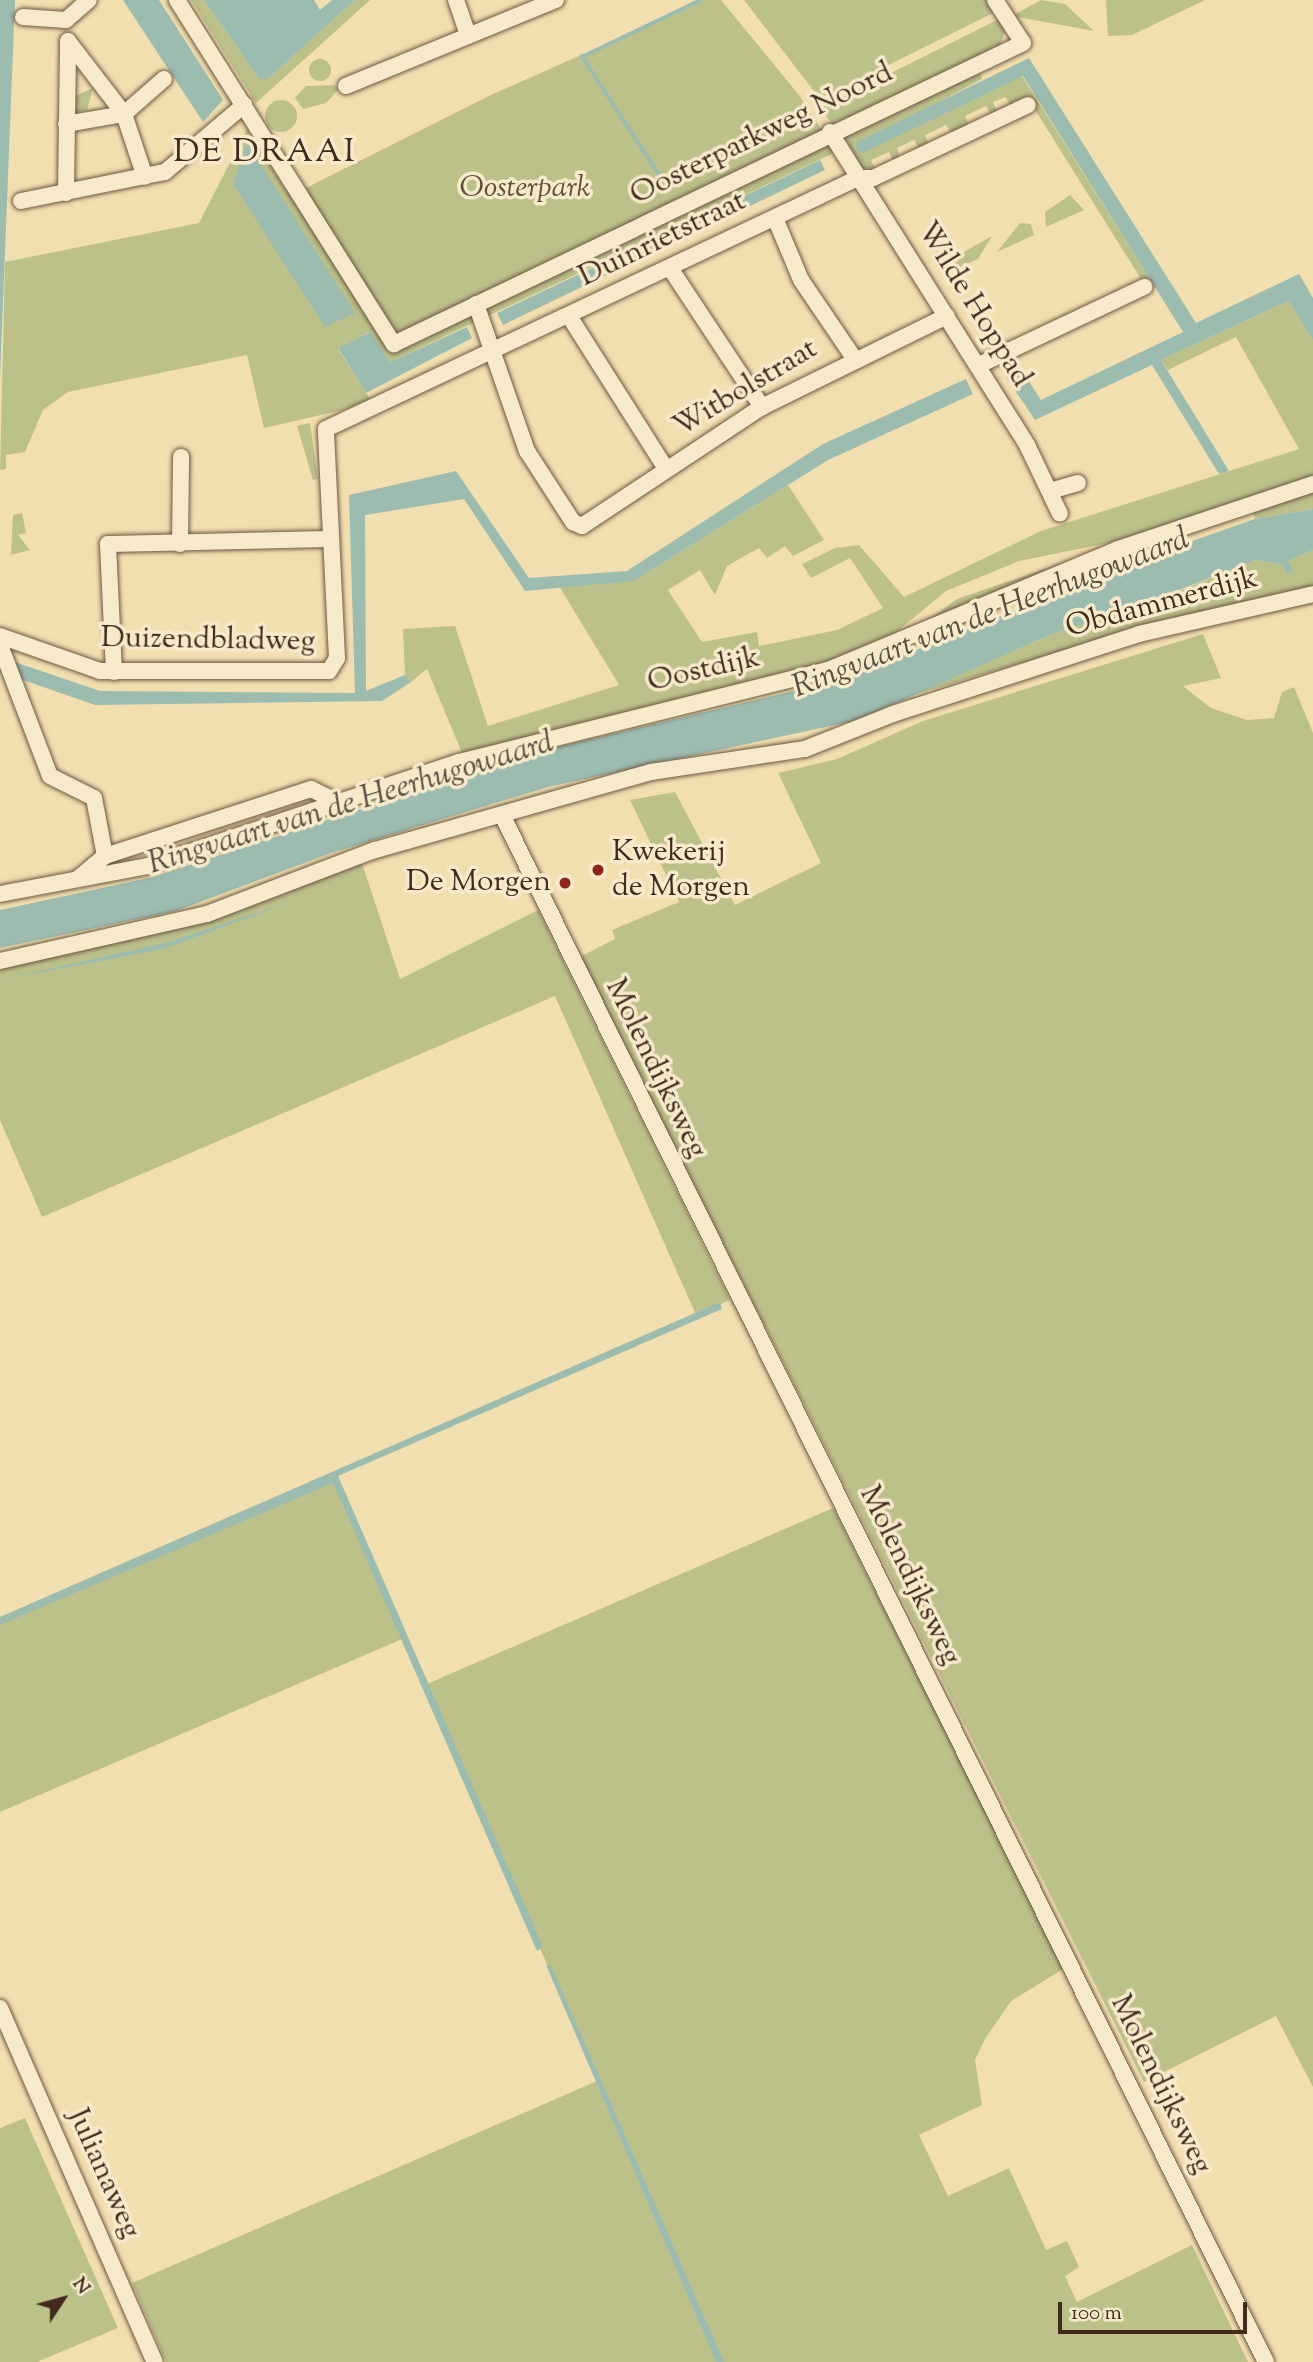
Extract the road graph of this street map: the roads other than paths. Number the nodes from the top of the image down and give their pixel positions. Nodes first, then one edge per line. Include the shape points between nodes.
1 (89, 0) edge
2 (177, 0) edge
3 (456, 0) edge
4 (556, 0) edge
5 (995, 0) edge
6 (23, 17) dead end
7 (66, 20) junction
8 (467, 32) junction
9 (68, 41) junction
10 (164, 79) dead end
11 (346, 86) dead end
12 (1028, 105) dead end
13 (238, 110) junction
14 (124, 114) junction
15 (66, 124) junction
16 (830, 132) junction
17 (145, 177) junction
18 (858, 177) junction
19 (66, 193) junction
20 (21, 201) dead end
21 (775, 218) junction
22 (670, 268) junction
23 (1144, 288) dead end
24 (476, 304) junction
25 (569, 316) junction
26 (947, 316) junction
27 (492, 353) junction
28 (854, 358) junction
29 (979, 365) junction
30 (762, 407) junction
31 (181, 457) dead end
32 (666, 470) junction
33 (1078, 484) dead end
34 (1313, 484) edge
35 (1050, 491) junction
36 (1060, 514) dead end
37 (330, 539) junction
38 (180, 544) junction
39 (1313, 594) edge
40 (1, 644) edge
41 (114, 672) junction
42 (336, 801) junction
43 (502, 815) junction
44 (105, 856) junction
45 (73, 883) junction
46 (0, 894) edge
47 (0, 961) edge
48 (0, 2008) edge
49 (155, 2362) edge
50 (1266, 2362) edge

1 - 7 street
2 - 13 street, Oosterparkweg Noord
3 - 8 street
4 - 8 street
5 - 16 street, Oosterparkweg Noord via 1023,43
6 - 7 street
7 - 9 street
8 - 11 street
9 - 14 street
9 - 15 street
10 - 14 street
12 - 18 street, Duinrietstraat via 873,178
13 - 17 street via 164,172
13 - 24 street, Oosterparkweg Noord via 394,344
14 - 15 street
14 - 17 street
15 - 19 street
16 - 18 street, Wilde Hoppad
16 - 24 street, Oosterparkweg Noord
17 - 19 street
18 - 21 street, Duinrietstraat
18 - 26 street, Wilde Hoppad
19 - 20 street
21 - 22 street, Duinrietstraat
21 - 28 street via 801,280
22 - 25 street, Duinrietstraat
22 - 30 street
23 - 29 street
24 - 27 street
25 - 27 street, Duinrietstraat
25 - 32 street
26 - 28 street, Witbolstraat
26 - 29 street, Wilde Hoppad
27 - 32 street, Witbolstraat via 527,452 573,522 582,526
27 - 37 street, Duizendbladweg via 326,429
28 - 30 street, Witbolstraat
29 - 35 street, Wilde Hoppad
30 - 32 street, Witbolstraat
31 - 38 street
33 - 35 street
34 - 42 street, Oostdijk via 1118,549 850,663 530,743
35 - 36 street, Wilde Hoppad
37 - 38 street
37 - 41 street, Duizendbladweg via 337,658 329,671
38 - 41 street via 108,544
39 - 43 street, Obdammerdijk via 1139,634 805,749 651,772
40 - 41 street, Duizendbladweg
40 - 44 street via 9,677 50,776 94,798
42 - 44 street via 311,789
42 - 45 street, Oostdijk via 179,857
43 - 47 street, Obdammerdijk via 375,850 207,914
43 - 50 street, Molendijksweg
44 - 45 street
45 - 46 street, Oostdijk
48 - 49 street, Julianaweg

